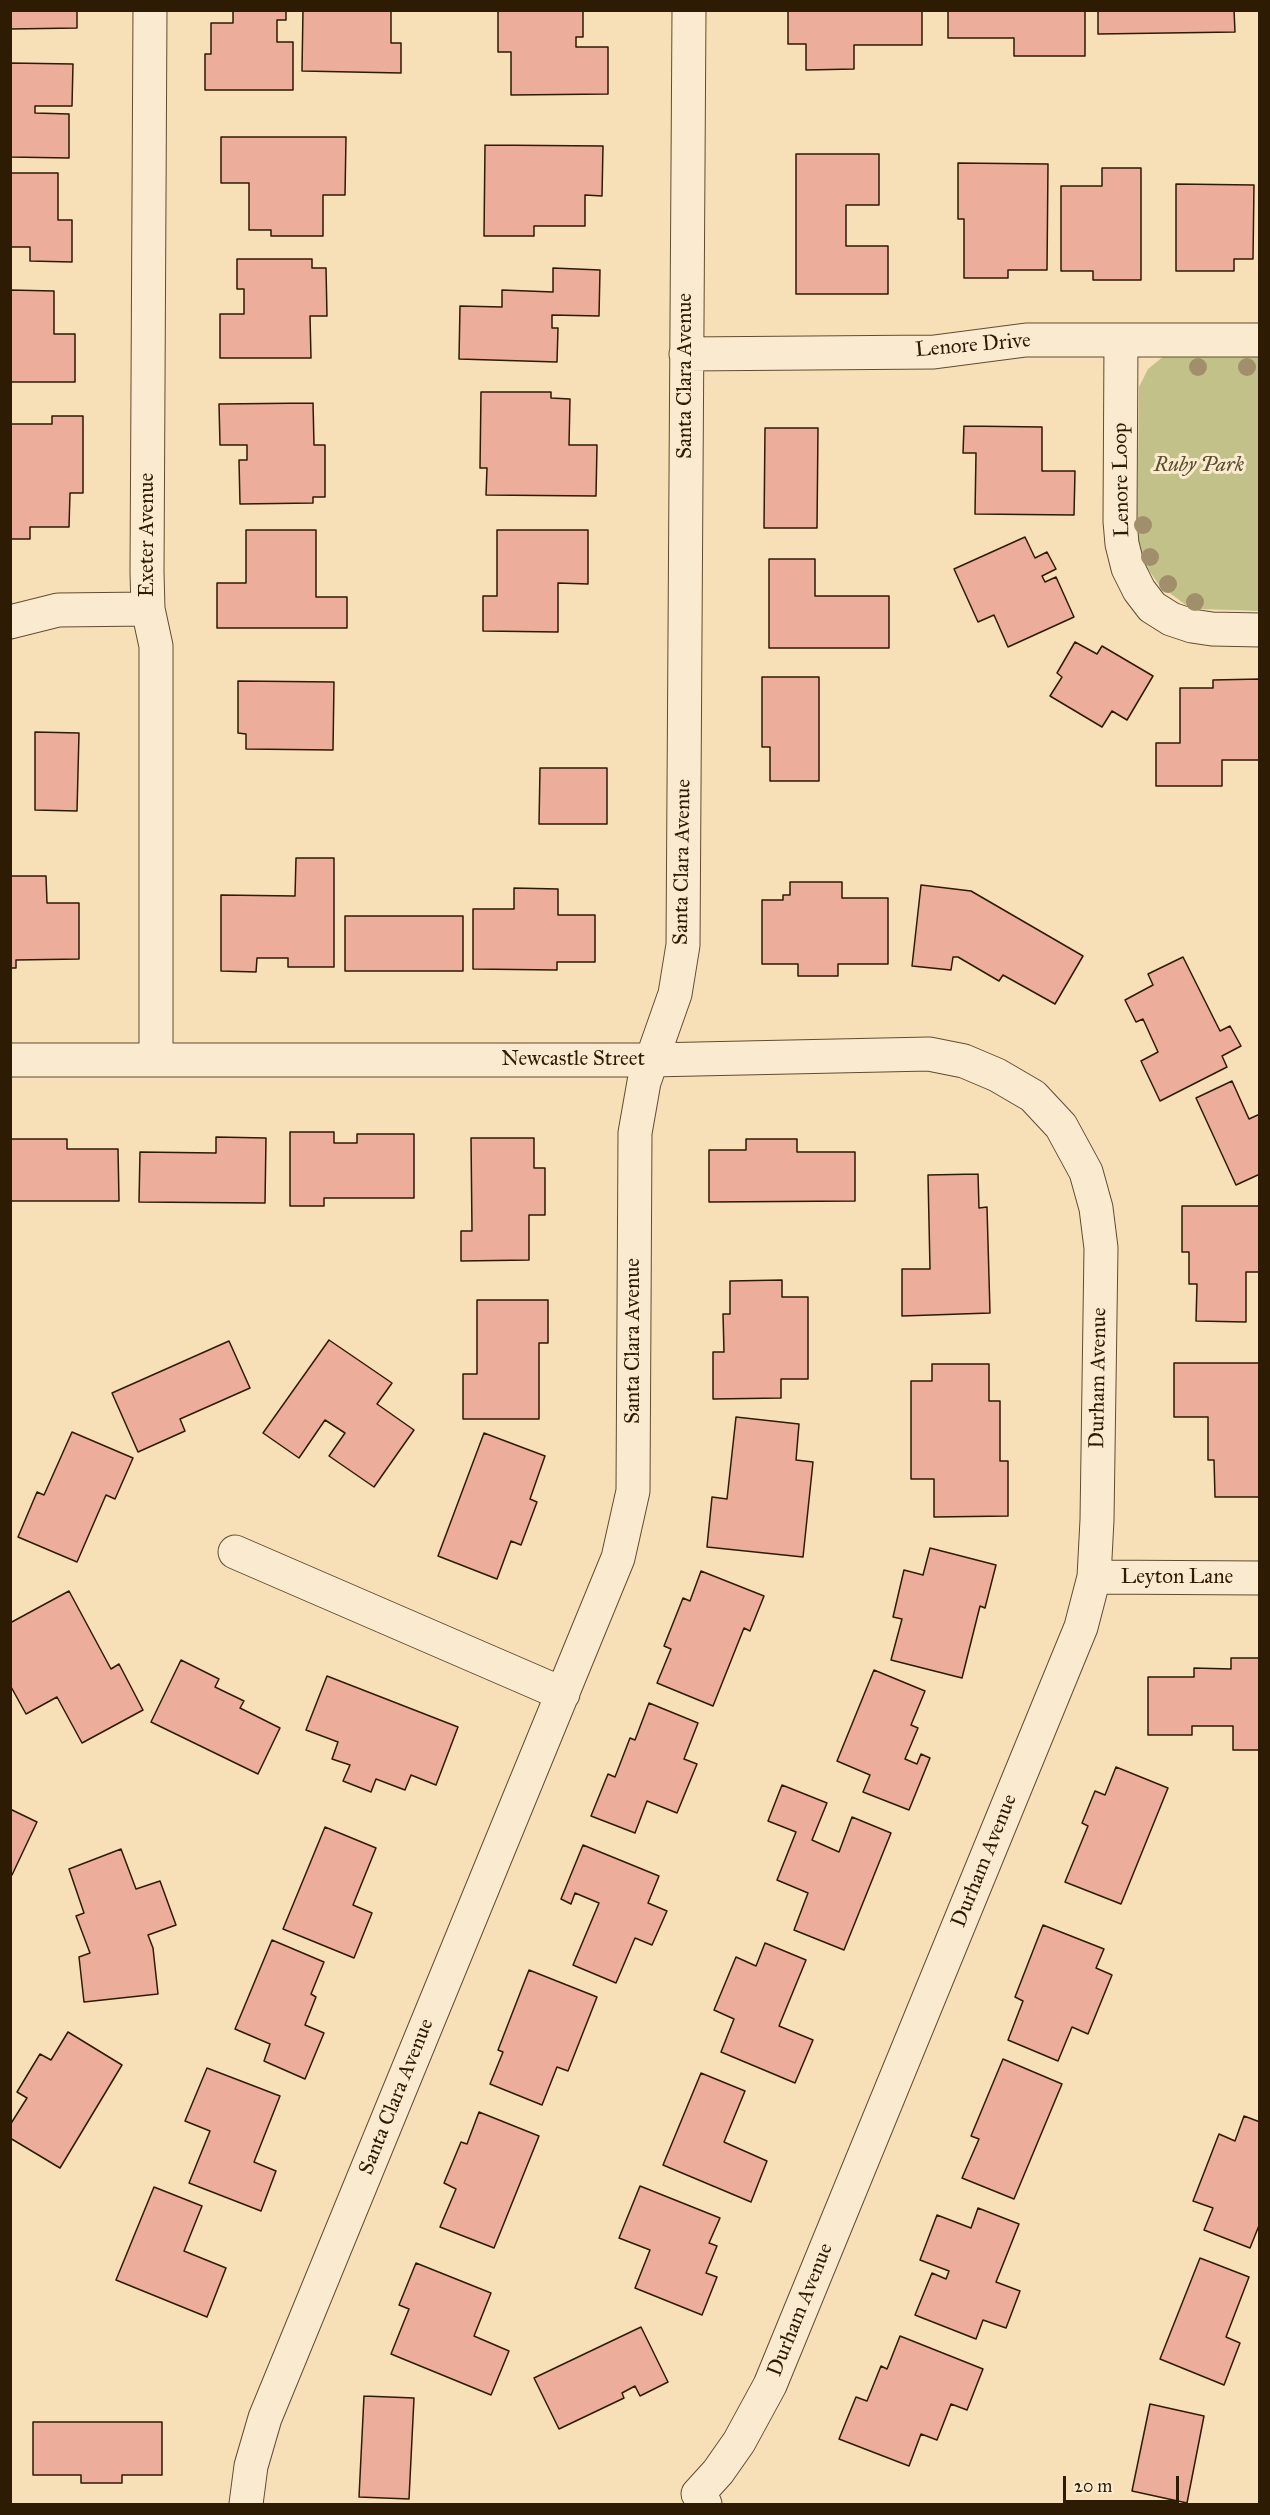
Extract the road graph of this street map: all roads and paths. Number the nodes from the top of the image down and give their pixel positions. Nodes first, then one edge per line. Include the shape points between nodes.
1 (150, 10) edge
2 (688, 10) edge
3 (1121, 340) junction
4 (1260, 340) edge
5 (686, 354) junction
6 (148, 609) junction
7 (10, 622) edge
8 (1260, 630) edge
9 (10, 1059) edge
10 (156, 1059) junction
11 (651, 1060) junction
12 (1086, 1172) joint
13 (235, 1552) dead end
14 (1094, 1577) junction
15 (1260, 1578) edge
16 (563, 1694) junction
17 (695, 2501) edge
18 (246, 2505) edge

1 - 6 street, Exeter Avenue
2 - 5 street, Santa Clara Avenue
3 - 4 street, Lenore Drive
3 - 5 street, Lenore Drive via 1026,340 934,352
3 - 8 street, Lenore Loop via 1120,521 1128,568 1152,607 1171,620 1212,629
5 - 11 street, Santa Clara Avenue via 682,945 675,994
6 - 7 street via 58,610
6 - 10 street, Exeter Avenue via 156,646
9 - 10 street, Newcastle Street
10 - 11 street, Newcastle Street
11 - 12 street, Newcastle Street via 929,1054 964,1060 1033,1096 1061,1126
11 - 16 street, Santa Clara Avenue via 638,1105 633,1164 633,1491 618,1558
12 - 14 street, Durham Avenue via 1101,1248
13 - 16 street
14 - 15 street, Leyton Lane
14 - 17 street, Durham Avenue via 1081,1627 770,2385 739,2442
16 - 18 street, Santa Clara Avenue via 265,2418 251,2466

